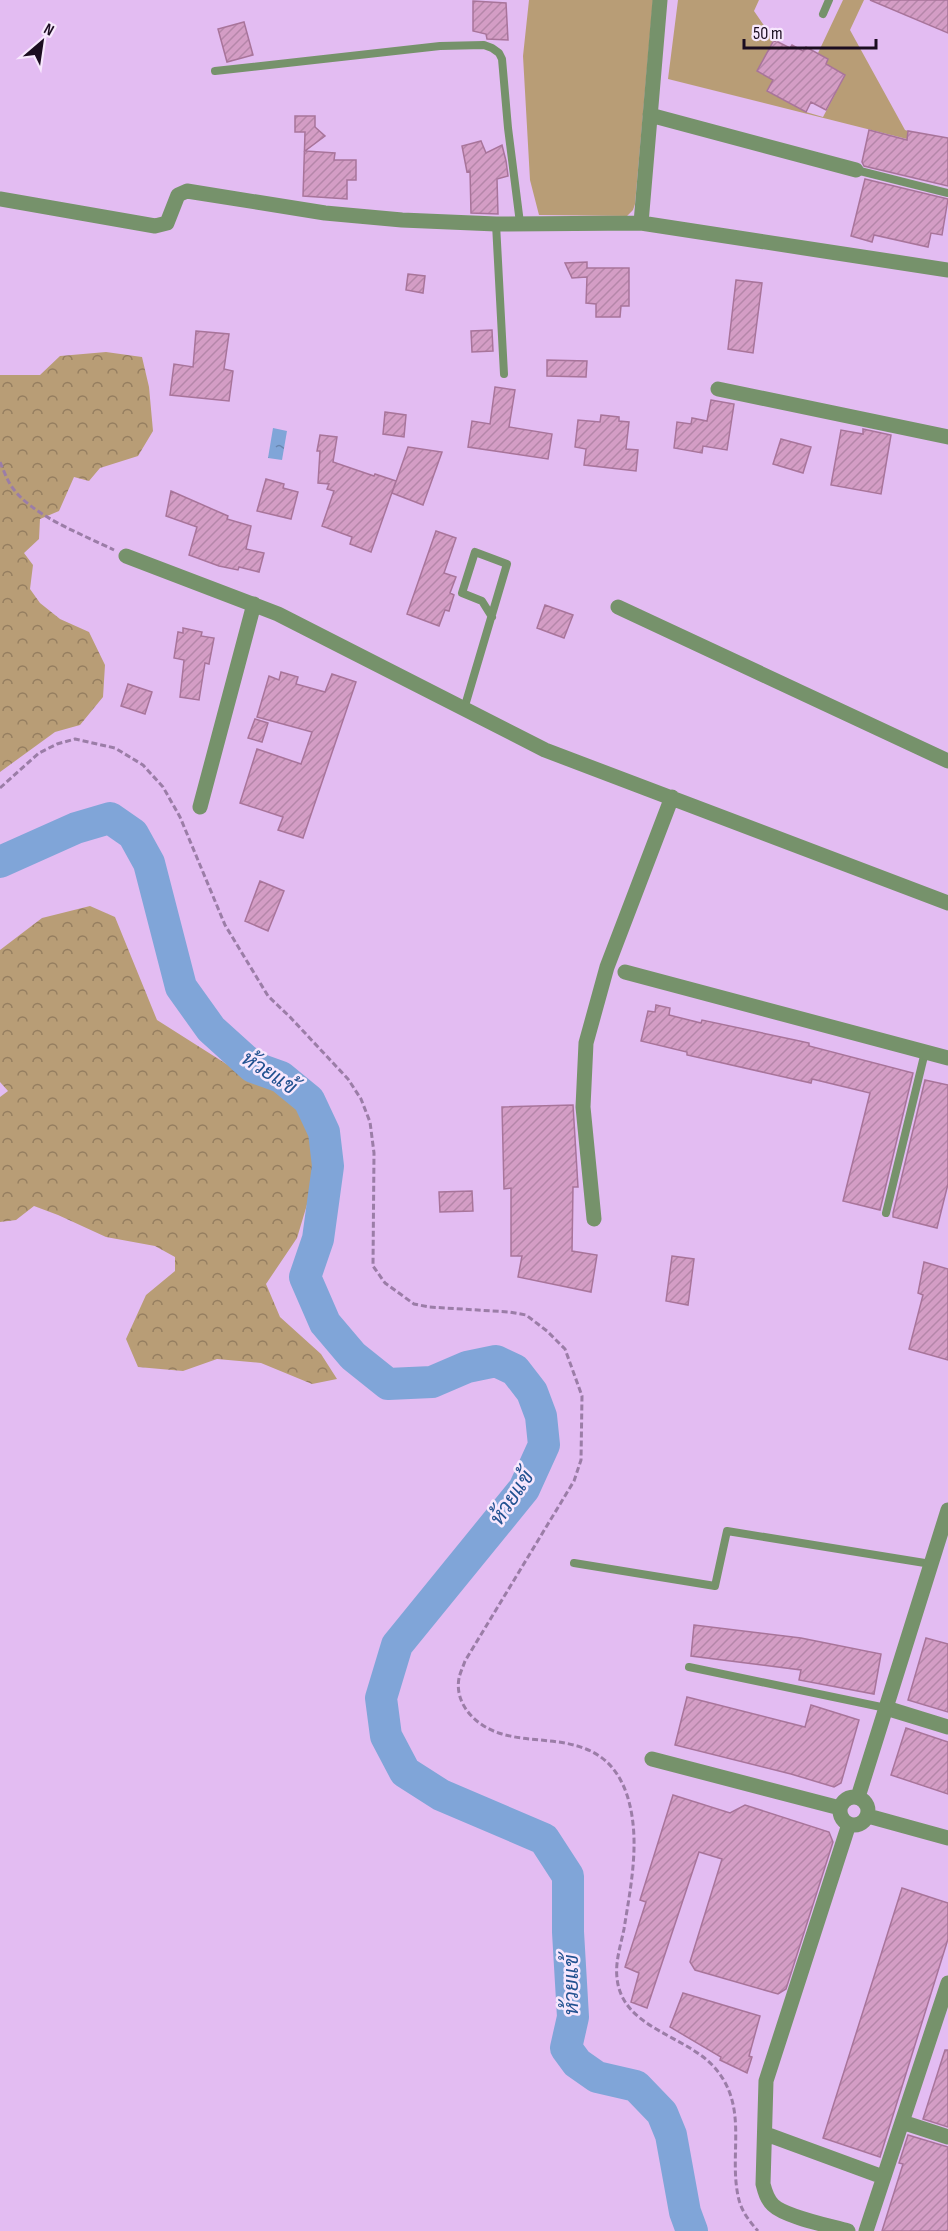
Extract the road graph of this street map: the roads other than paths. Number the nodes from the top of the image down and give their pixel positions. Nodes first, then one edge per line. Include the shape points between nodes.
1 (660, 0) edge
2 (829, 0) edge
3 (823, 14) dead end
4 (215, 71) dead end
5 (650, 115) junction
6 (856, 170) joint
7 (948, 193) edge
8 (0, 199) edge
9 (641, 223) junction
10 (496, 224) junction
11 (520, 224) junction
12 (948, 270) edge
13 (504, 374) dead end
14 (718, 389) dead end
15 (948, 437) edge
16 (126, 556) road end
17 (254, 604) junction
18 (618, 607) dead end
19 (492, 616) junction
20 (464, 709) junction
21 (948, 761) edge
22 (672, 797) junction
23 (200, 807) dead end
24 (948, 903) edge
25 (625, 972) dead end
26 (925, 1052) junction
27 (948, 1058) edge
28 (886, 1213) dead end
29 (594, 1219) dead end
30 (948, 1510) edge
31 (574, 1563) dead end
32 (931, 1564) junction
33 (689, 1666) dead end
34 (886, 1708) junction
35 (948, 1727) edge
36 (652, 1759) dead end
37 (858, 1797) junction
38 (840, 1808) junction
39 (868, 1816) junction
40 (849, 1824) junction
41 (948, 1838) edge
42 (948, 1983) edge
43 (945, 2004) edge
44 (902, 2122) junction
45 (766, 2134) junction
46 (948, 2137) edge
47 (883, 2177) junction
48 (848, 2231) edge
49 (866, 2231) edge

1 - 5 street
2 - 3 lane
4 - 11 lane via 440,46 492,48 502,60
5 - 6 street
5 - 9 street
6 - 7 lane
8 - 10 street via 155,226 167,223 178,195 187,191 325,213
9 - 11 street
9 - 12 street
10 - 11 street
10 - 13 lane
14 - 15 street
16 - 17 street
17 - 20 street
17 - 23 street
18 - 21 street
19 - 19 lane via 482,601 462,593 475,552 507,564
19 - 20 lane
20 - 22 street via 545,750
22 - 24 street
22 - 29 street via 607,967 586,1043 583,1107
25 - 26 street
26 - 27 street
26 - 28 lane
30 - 32 street
31 - 32 lane via 715,1586 727,1531
32 - 34 street
33 - 34 lane
34 - 35 street
34 - 37 street
36 - 38 street
37 - 38 street via 847,1799
37 - 39 street via 867,1806
38 - 40 street via 842,1819
39 - 40 street via 862,1823
39 - 41 street
40 - 45 street via 766,2081
42 - 43 street
43 - 44 street
44 - 46 street
44 - 47 street
45 - 47 street
45 - 48 street via 763,2184 774,2206
47 - 49 street

